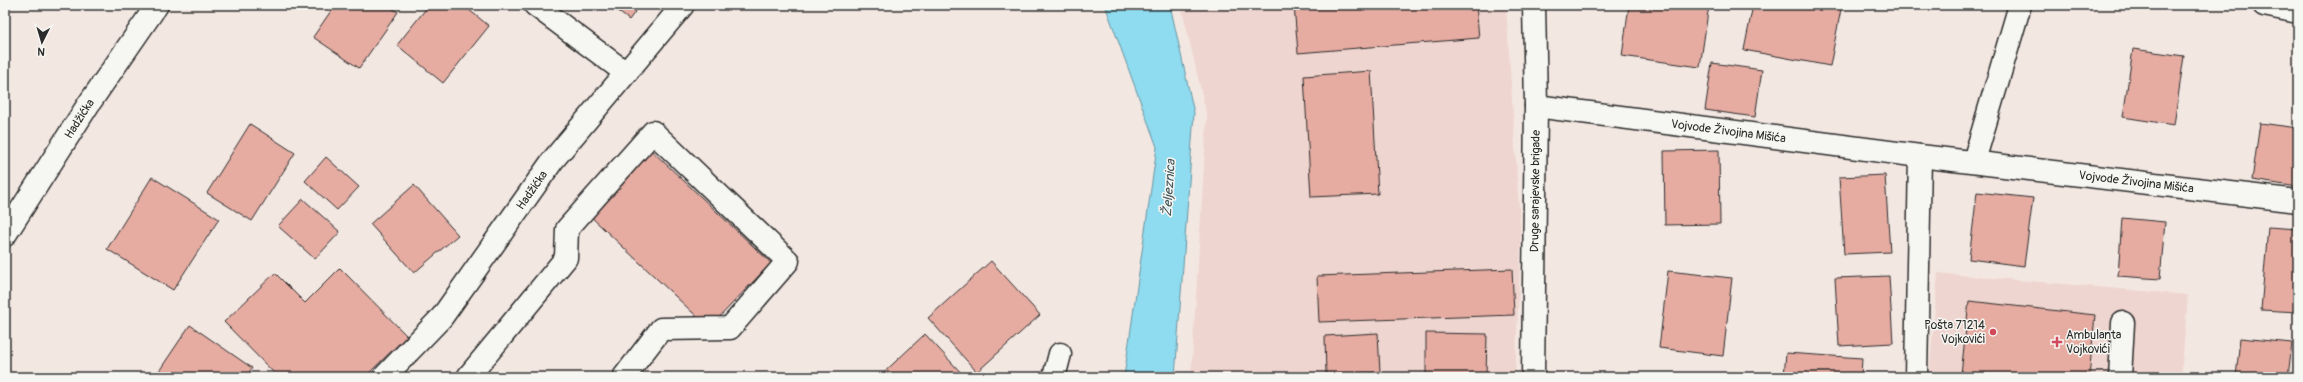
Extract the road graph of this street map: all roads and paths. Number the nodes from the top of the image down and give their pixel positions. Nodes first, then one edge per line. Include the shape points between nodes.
1 (157, 5) edge
2 (535, 5) edge
3 (683, 5) edge
4 (1534, 5) edge
5 (2020, 5) edge
6 (2264, 5) edge
7 (2298, 12) edge
8 (626, 73) junction
9 (1536, 106) junction
10 (1920, 156) junction
11 (1974, 162) junction
12 (2298, 201) edge
13 (5, 235) edge
14 (2123, 323) dead end
15 (1060, 354) dead end
16 (384, 377) edge
17 (468, 377) edge
18 (624, 377) edge
19 (1054, 377) edge
20 (1533, 377) edge
21 (1916, 377) edge
22 (2120, 377) edge

1 - 13 street, Hadžićka via 88,105
2 - 8 street
3 - 8 street, Hadžićka
4 - 9 street, Druge sarajevske brigade
5 - 11 street
6 - 7 street
8 - 16 street, Hadžićka via 553,160 442,317
9 - 10 street, Vojvode Živojina Mišića
9 - 20 street, Druge sarajevske brigade
10 - 11 street, Vojvode Živojina Mišića
10 - 21 street
11 - 12 street, Vojvode Živojina Mišića
14 - 22 street
15 - 19 street
17 - 18 street via 566,258 567,229 653,132 788,261 730,328 661,329

